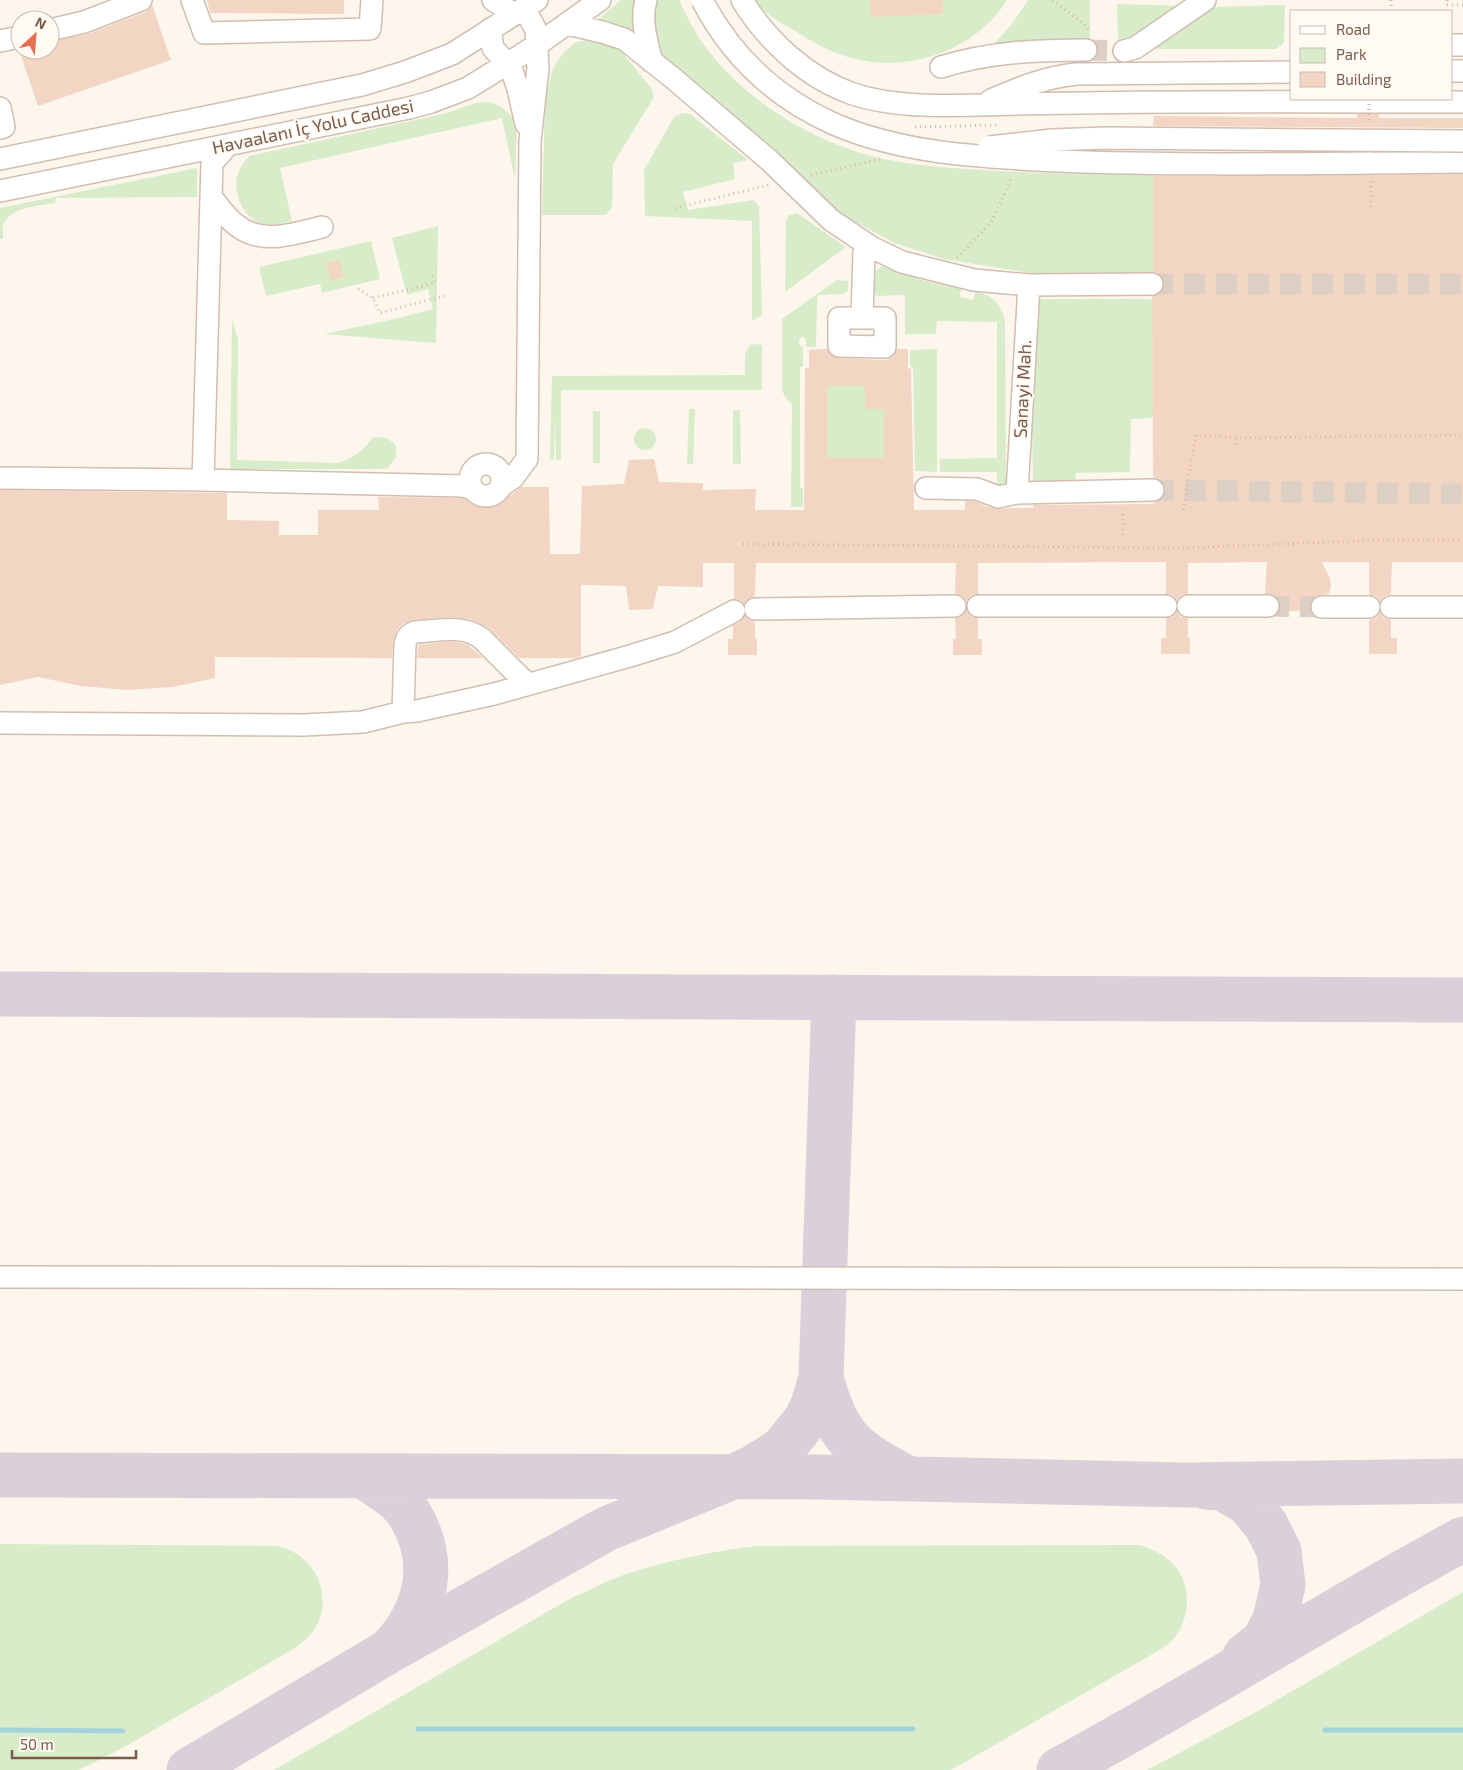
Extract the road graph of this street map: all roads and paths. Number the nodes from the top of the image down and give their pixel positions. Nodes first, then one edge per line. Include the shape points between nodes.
1 (140, 0) edge
2 (192, 0) edge
3 (372, 0) edge
4 (493, 0) edge
5 (600, 0) edge
6 (646, 0) edge
7 (702, 0) edge
8 (742, 0) edge
9 (1053, 0) edge
10 (1205, 0) edge
11 (1447, 0) edge
12 (529, 5) edge
13 (1463, 5) edge
14 (1083, 22) dead end
15 (568, 24) junction
16 (60, 28) edge
17 (490, 29) junction
18 (537, 45) junction
19 (1086, 50) tunnel mouth
20 (1124, 51) tunnel mouth
21 (509, 62) junction
22 (652, 62) junction
23 (941, 67) dead end
24 (1290, 72) edge
25 (1463, 102) edge
26 (979, 105) junction
27 (0, 108) edge
28 (0, 128) edge
29 (530, 141) junction
30 (1463, 141) edge
31 (228, 145) junction
32 (944, 152) junction
33 (0, 159) edge
34 (1463, 162) edge
35 (1012, 177) dead end
36 (1371, 178) dead end
37 (0, 191) edge
38 (211, 198) junction
39 (710, 198) dead end
40 (674, 208) dead end
41 (1371, 208) dead end
42 (322, 227) dead end
43 (864, 252) dead end
44 (944, 272) junction
45 (431, 273) dead end
46 (1152, 284) tunnel mouth
47 (1029, 285) junction
48 (358, 290) dead end
49 (447, 295) dead end
50 (373, 298) junction
51 (862, 318) dead end
52 (1463, 436) edge
53 (1236, 438) junction
54 (1236, 444) dead end
55 (0, 478) edge
56 (203, 480) junction
57 (926, 488) dead end
58 (1153, 490) tunnel mouth
59 (1016, 493) junction
60 (1183, 510) dead end
61 (1123, 511) dead end
62 (1123, 535) dead end
63 (1463, 540) edge
64 (744, 544) dead end
65 (955, 606) dead end
66 (978, 606) dead end
67 (1166, 606) dead end
68 (1188, 606) dead end
69 (1268, 606) tunnel mouth
70 (1322, 607) tunnel mouth
71 (1369, 607) dead end
72 (1391, 607) dead end
73 (1463, 607) edge
74 (755, 609) dead end
75 (734, 611) dead end
76 (527, 684) junction
77 (403, 712) junction
78 (0, 723) edge
79 (0, 1277) edge
80 (1463, 1279) edge

1 - 16 street via 84,22
2 - 3 street via 204,33 370,29
4 - 12 street
5 - 15 street, Havaalanı İç Yolu Caddesi
6 - 22 street via 645,38
7 - 32 street, bridge via 736,51 768,84 789,100 861,134 904,146
8 - 26 street via 766,34 787,54 810,72 852,94 906,104
9 - 14 path
10 - 20 street via 1135,48
11 - 13 path via 1447,5
12 - 17 street, Havaalanı İç Yolu Caddesi
12 - 18 street
15 - 18 street, Havaalanı İç Yolu Caddesi
15 - 22 street via 624,39
17 - 21 street via 493,48
17 - 33 street, Havaalanı İç Yolu Caddesi via 452,54 362,85
18 - 21 street, Havaalanı İç Yolu Caddesi
18 - 29 street via 538,68
19 - 23 street via 1008,53
21 - 29 street
21 - 31 street, Havaalanı İç Yolu Caddesi via 468,88 431,102
22 - 44 street via 770,161 832,220 871,247 902,262
24 - 26 street via 1068,75 1035,81
25 - 26 street
27 - 28 street via 4,127
29 - 56 street via 527,459 513,478 502,485 498,469 485,464 474,470 471,476 473,489 463,486
30 - 32 street, bridge via 1105,138 1052,140
31 - 37 street, Havaalanı İç Yolu Caddesi
31 - 38 street via 212,163
32 - 34 street, bridge via 1134,164
35 - 44 path via 992,220
36 - 41 path
38 - 42 street via 235,224 258,237 283,236
38 - 56 street
39 - 40 path
43 - 51 street
44 - 47 street via 974,280
45 - 50 path via 434,283
46 - 47 street
47 - 59 street, Sanayi Mah.
48 - 50 path
49 - 50 path via 380,313
52 - 53 path
53 - 54 path
53 - 60 path via 1196,434
55 - 56 street
57 - 59 street via 977,489 998,497
58 - 59 street
61 - 62 path
63 - 64 path via 1182,548
65 - 74 street
66 - 67 street
68 - 69 street
70 - 71 street
72 - 73 street
75 - 76 street via 675,642
76 - 77 street
76 - 77 street via 473,632 462,629 415,632 409,635 405,645
77 - 78 street via 363,722 304,725
79 - 80 street

